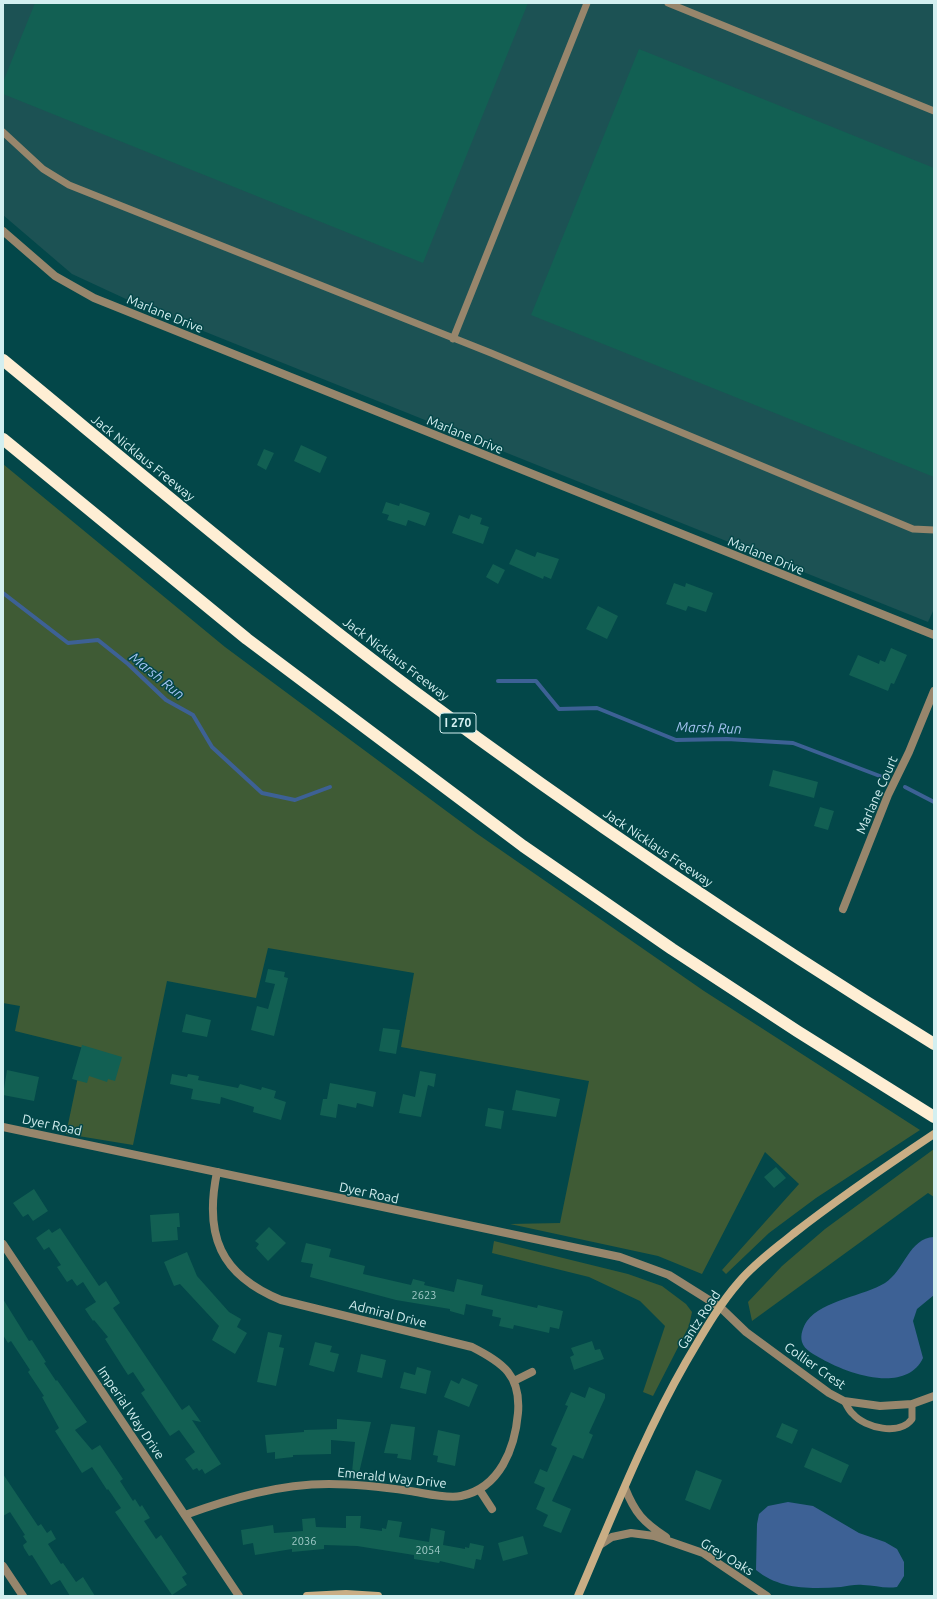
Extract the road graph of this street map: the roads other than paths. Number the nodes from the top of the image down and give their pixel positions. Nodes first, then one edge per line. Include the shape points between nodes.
1 (587, 3) edge
2 (668, 3) edge
3 (934, 111) edge
4 (3, 132) edge
5 (3, 231) edge
6 (453, 339) junction
7 (3, 360) edge
8 (3, 439) edge
9 (934, 530) edge
10 (934, 635) edge
11 (934, 691) edge
12 (843, 909) dead end
13 (934, 1044) edge
14 (934, 1117) edge
15 (3, 1127) edge
16 (934, 1134) edge
17 (217, 1172) junction
18 (3, 1244) edge
19 (720, 1307) junction
20 (532, 1372) dead end
21 (514, 1381) junction
22 (934, 1396) edge
23 (844, 1401) junction
24 (912, 1404) junction
25 (625, 1488) junction
26 (479, 1489) junction
27 (492, 1509) dead end
28 (185, 1515) junction
29 (673, 1542) junction
30 (600, 1545) junction
31 (3, 1566) edge
32 (23, 1596) edge
33 (239, 1596) edge
34 (307, 1596) edge
35 (378, 1596) edge
36 (578, 1596) edge
37 (767, 1596) edge

1 - 6 lane
2 - 3 lane
4 - 6 lane via 43,169 69,185
5 - 10 street, Marlane Drive via 55,276 94,298
6 - 9 lane via 913,529
7 - 13 highway, Jack Nicklaus Freeway / I 270 via 157,489 413,691 703,896 836,984
8 - 14 highway via 247,639 523,846 672,949
11 - 12 street, Marlane Court via 888,795
15 - 17 street, Dyer Road
16 - 19 main road, Gantz Road via 821,1212 755,1265
17 - 19 street, Dyer Road via 620,1257 670,1275
17 - 21 street, Admiral Drive via 212,1216 216,1238 226,1260 240,1277 260,1291 281,1300 472,1347 503,1365
18 - 28 street, Imperial Way Drive
19 - 23 street, Collier Crest via 746,1332 829,1393
19 - 25 main road, Gantz Road via 669,1391
20 - 21 street
21 - 26 street, Admiral Drive via 520,1397 516,1432 498,1474
22 - 24 street, Collier Crest
23 - 24 street, Collier Crest via 880,1406
23 - 24 lane via 853,1415 866,1423 896,1428 906,1426 912,1419
25 - 29 street, Grey Oaks via 641,1519
25 - 30 main road, Gantz Road
26 - 27 street
26 - 28 street, Emerald Way Drive via 461,1496 328,1484 274,1488
28 - 33 street, Imperial Way Drive
29 - 30 street, Grey Oaks via 631,1533 612,1537
29 - 37 street, Grey Oaks via 703,1553
30 - 36 main road, Gantz Road
31 - 32 street
34 - 35 main road

